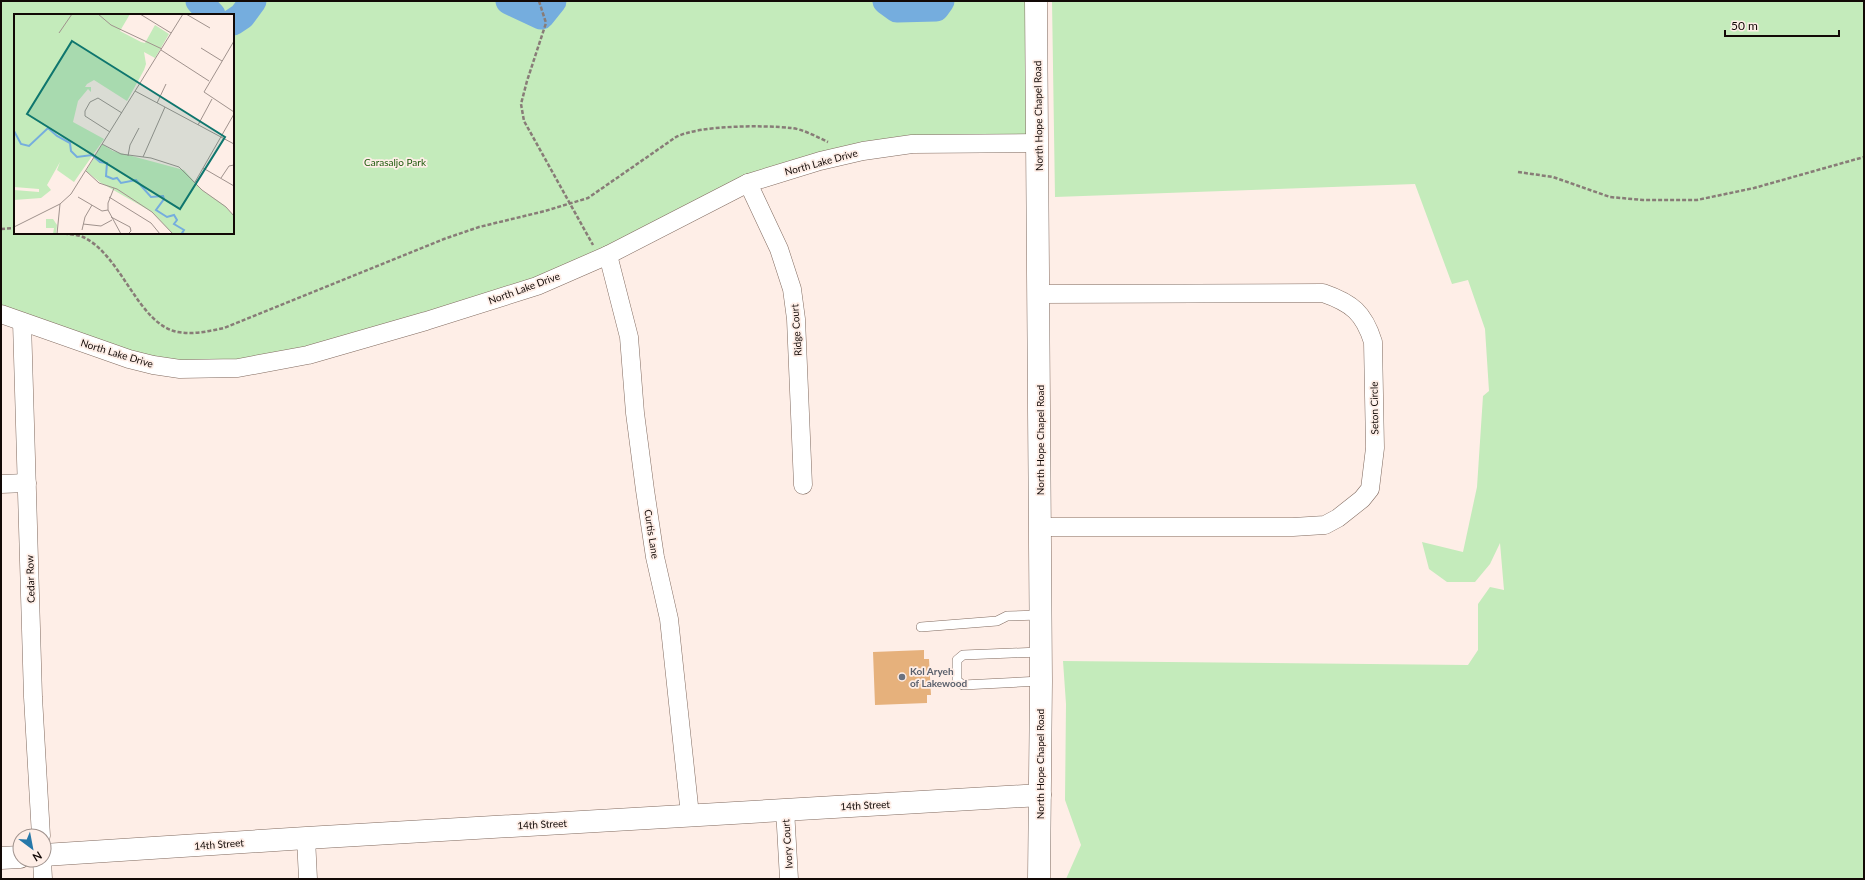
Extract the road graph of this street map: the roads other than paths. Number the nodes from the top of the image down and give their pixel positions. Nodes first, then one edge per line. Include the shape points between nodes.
1 (1036, 4) edge
2 (1038, 143) junction
3 (748, 183) junction
4 (604, 256) junction
5 (1039, 294) junction
6 (1, 314) edge
7 (22, 322) junction
8 (27, 483) junction
9 (1, 484) edge
10 (803, 486) dead end
11 (1040, 527) junction
12 (1040, 615) junction
13 (921, 626) dead end
14 (1040, 652) junction
15 (1041, 681) junction
16 (1040, 795) junction
17 (785, 809) junction
18 (690, 815) junction
19 (41, 828) edge
20 (306, 838) junction
21 (52, 854) edge
22 (12, 857) edge
23 (1, 858) edge
24 (42, 868) edge
25 (43, 879) edge
26 (308, 879) edge
27 (789, 879) edge
28 (1039, 879) edge

1 - 2 street, North Hope Chapel Road
2 - 3 street, North Lake Drive via 912,144 855,152
2 - 5 street, North Hope Chapel Road
3 - 4 street, North Lake Drive
3 - 10 street, Ridge Court via 779,249 792,289 796,319
4 - 7 street, North Lake Drive via 536,286 426,321 308,355 238,368 180,369 153,365
4 - 18 street, Curtis Lane via 629,337 645,490 655,557 669,619
5 - 11 street, North Hope Chapel Road
5 - 11 street, Seton Circle via 1319,293 1342,300 1360,314 1373,342 1375,448 1370,489 1362,499 1325,525
6 - 7 street, North Lake Drive
7 - 8 street, Cedar Row
8 - 9 street
8 - 19 street, Cedar Row via 33,697
11 - 12 street, North Hope Chapel Road
12 - 13 lane via 1007,616 997,621
12 - 14 street, North Hope Chapel Road
14 - 15 street, North Hope Chapel Road
14 - 15 lane via 963,655 957,660 956,681 963,685
15 - 16 street, North Hope Chapel Road
16 - 17 street, 14th Street
16 - 28 street, North Hope Chapel Road
17 - 18 street, 14th Street
17 - 27 street, Ivory Court
18 - 20 street, 14th Street
20 - 21 street, 14th Street
20 - 26 street
22 - 23 street
24 - 25 street

